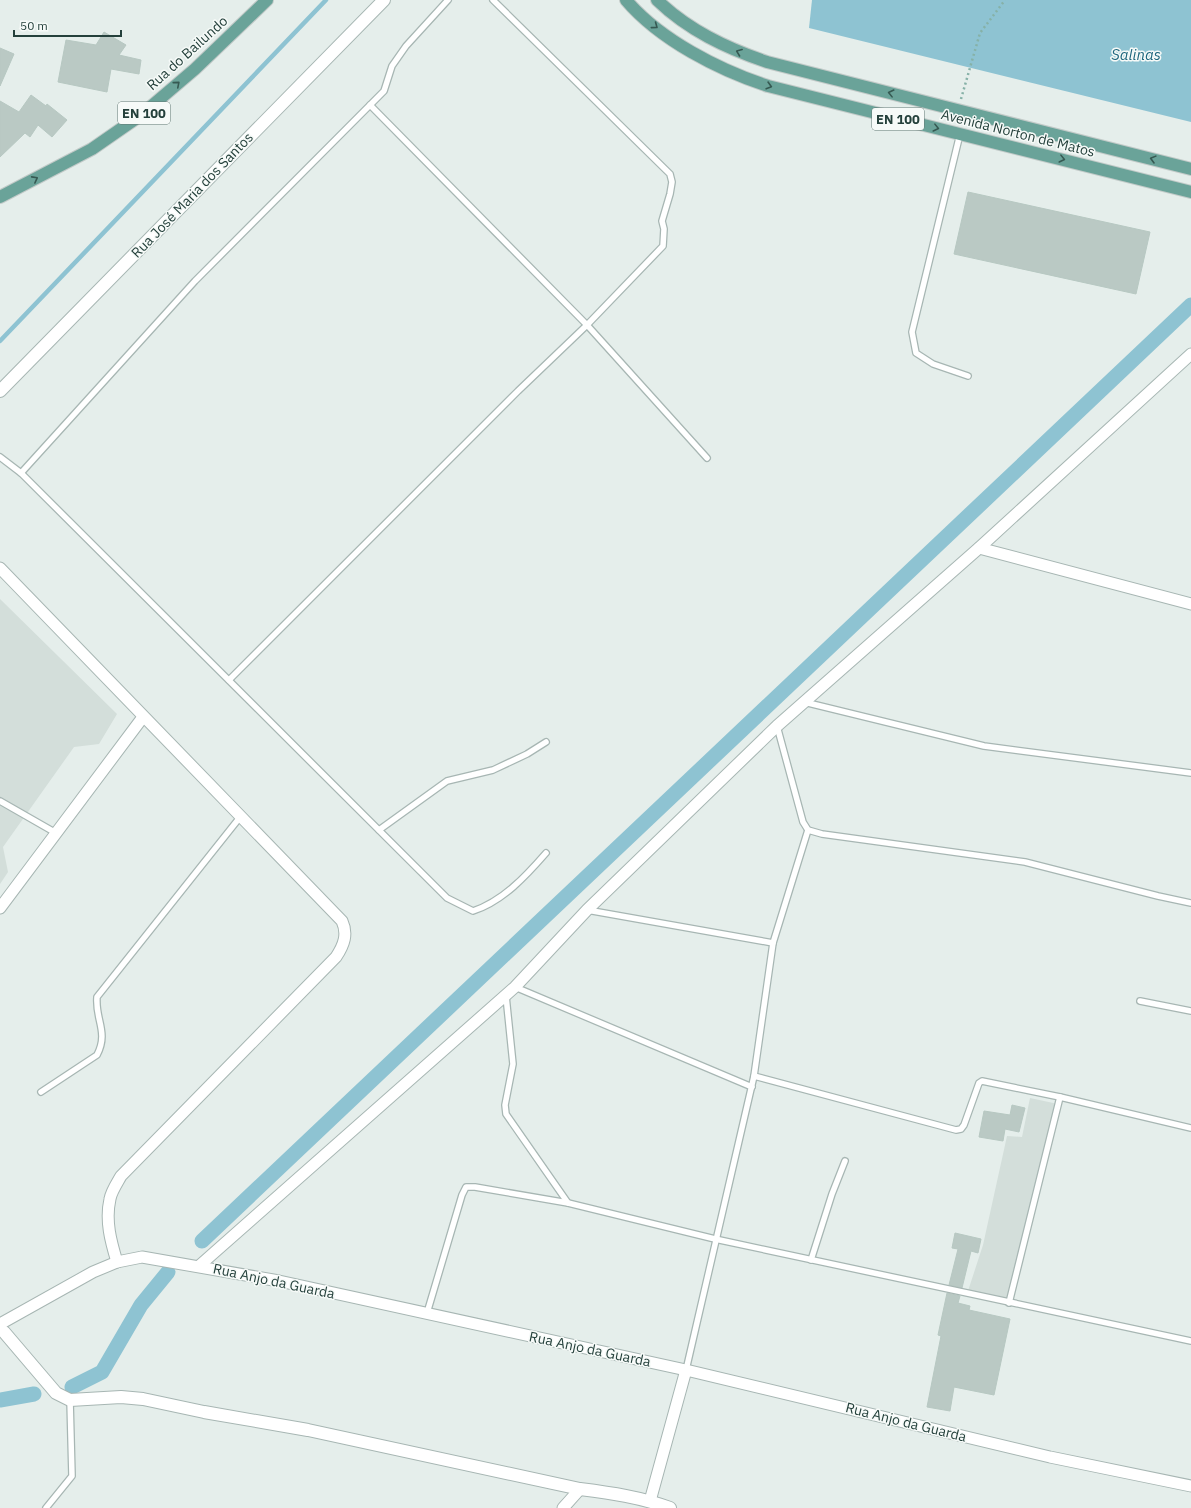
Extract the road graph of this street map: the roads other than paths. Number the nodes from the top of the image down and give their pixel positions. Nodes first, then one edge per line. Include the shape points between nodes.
1 (267, 0) edge
2 (384, 0) edge
3 (448, 0) edge
4 (493, 0) edge
5 (626, 0) edge
6 (657, 0) edge
7 (370, 105) junction
8 (960, 134) junction
9 (1191, 169) edge
10 (1191, 192) edge
11 (0, 197) edge
12 (587, 325) junction
13 (1191, 354) edge
14 (968, 376) dead end
15 (0, 391) edge
16 (0, 457) edge
17 (707, 458) dead end
18 (21, 473) junction
19 (979, 548) junction
20 (0, 568) edge
21 (1191, 604) edge
22 (229, 680) junction
23 (804, 702) junction
24 (143, 717) junction
25 (777, 726) junction
26 (546, 742) dead end
27 (1191, 773) edge
28 (0, 800) edge
29 (241, 816) junction
30 (379, 830) junction
31 (808, 830) junction
32 (56, 833) junction
33 (546, 853) dead end
34 (1191, 903) edge
35 (0, 908) edge
36 (587, 910) junction
37 (774, 943) junction
38 (515, 988) junction
39 (506, 996) junction
40 (1140, 1001) dead end
41 (1191, 1011) edge
42 (754, 1076) junction
43 (752, 1087) junction
44 (41, 1092) dead end
45 (1060, 1097) junction
46 (1191, 1128) edge
47 (845, 1161) dead end
48 (568, 1203) junction
49 (715, 1239) junction
50 (811, 1260) junction
51 (117, 1262) junction
52 (199, 1266) junction
53 (1009, 1303) junction
54 (427, 1313) junction
55 (0, 1324) edge
56 (0, 1329) edge
57 (1191, 1341) edge
58 (686, 1370) junction
59 (70, 1400) junction
60 (1191, 1486) edge
61 (580, 1489) junction
62 (650, 1501) junction
63 (46, 1508) edge
64 (563, 1508) edge
65 (670, 1508) edge

11 -> 1 main road, Rua do Bailundo / EN 100 via 92,149 140,115 195,69
2 - 15 street, Rua José Maria dos Santos
3 - 7 lane via 406,46 392,66 384,91
4 - 12 lane via 670,174 670,194 662,222 663,246
5 -> 8 main road, Avenida Norton de Matos / EN 100 via 672,38 710,63 738,76 768,86
9 -> 6 main road, Avenida Norton de Matos / EN 100 via 767,62 710,38 684,22
7 - 12 lane
7 - 18 lane via 195,281
8 -> 10 main road, Avenida Norton de Matos / EN 100
8 - 14 lane via 912,332 916,353 933,364
12 - 17 lane
12 - 22 lane
13 - 19 street
16 - 18 lane
18 - 22 lane
19 - 21 street
19 - 23 street
20 - 24 street
22 - 30 lane
23 - 25 street
23 - 27 lane via 984,746
24 - 29 street
24 - 32 street
25 - 31 lane via 803,822
25 - 36 street
26 - 30 lane via 528,754 492,770 448,781
28 - 32 lane
29 - 44 lane via 97,997 96,1008 104,1034 97,1055
29 - 51 street via 342,921 345,937 336,957 121,1176 110,1198 108,1225
30 - 33 lane via 447,898 473,911 489,906 527,875
31 - 34 lane via 830,836 1025,862
31 - 37 lane
32 - 35 street
36 - 37 lane
36 - 38 street
37 - 42 lane
38 - 39 street
38 - 43 lane
39 - 48 lane via 514,1064 504,1105 506,1114
39 - 52 street
40 - 41 lane
42 - 43 lane
42 - 45 lane via 956,1130 964,1125 979,1083 982,1081
43 - 49 lane
45 - 46 lane
45 - 53 lane
47 - 50 lane
48 - 49 lane
48 - 54 lane via 466,1187
49 - 50 lane
49 - 58 lane
50 - 53 lane
51 - 52 street, Rua Anjo da Guarda via 142,1257
51 - 55 street, Rua Anjo da Guarda via 79,1279
52 - 54 street, Rua Anjo da Guarda
53 - 57 lane
54 - 58 street, Rua Anjo da Guarda
56 - 59 street via 56,1393
58 - 60 street, Rua Anjo da Guarda via 1050,1457
58 - 62 street
59 - 61 street via 144,1399 308,1430
59 - 63 lane via 72,1476
61 - 62 street via 618,1493
61 - 64 street
62 - 65 street

